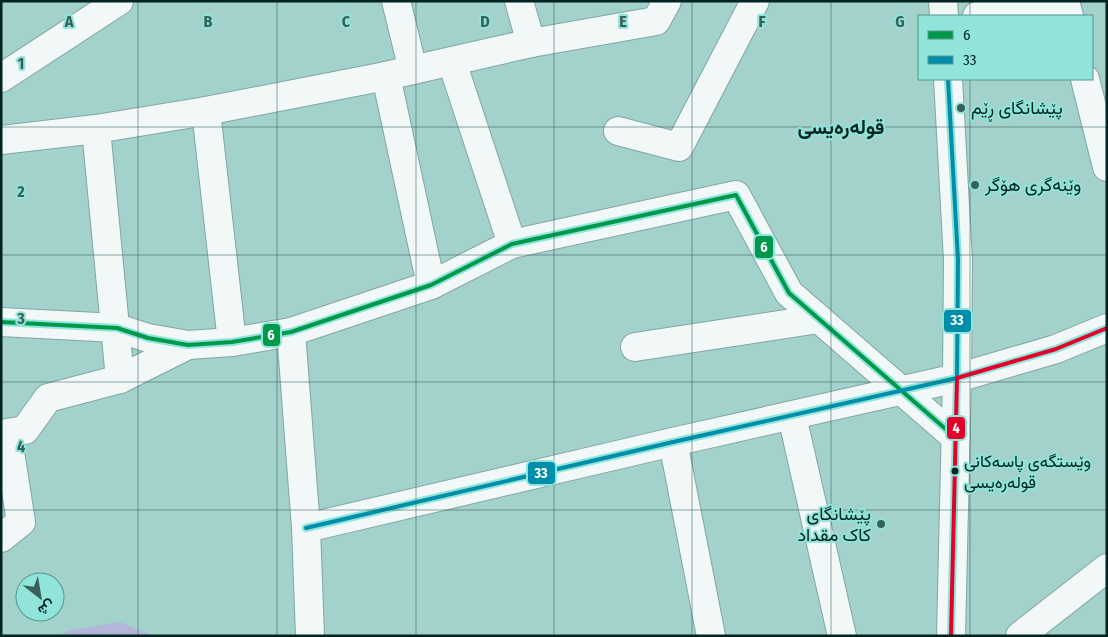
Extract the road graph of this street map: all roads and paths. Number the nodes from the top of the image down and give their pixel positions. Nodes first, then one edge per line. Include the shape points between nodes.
1 (119, 1) edge
2 (396, 1) edge
3 (519, 1) edge
4 (667, 1) edge
5 (755, 1) edge
6 (943, 1) edge
7 (1051, 1) edge
8 (1065, 1) edge
9 (944, 15) edge
10 (982, 15) edge
11 (1069, 15) edge
12 (531, 43) junction
13 (452, 62) junction
14 (413, 70) junction
15 (386, 76) junction
16 (1, 78) edge
17 (948, 80) edge
18 (1085, 80) edge
19 (206, 111) junction
20 (96, 129) junction
21 (618, 131) dead end
22 (1, 140) edge
23 (1107, 168) edge
24 (512, 244) junction
25 (431, 284) junction
26 (819, 319) junction
27 (1, 322) edge
28 (117, 328) junction
29 (1107, 328) edge
30 (291, 332) junction
31 (232, 342) junction
32 (188, 345) junction
33 (635, 348) dead end
34 (956, 378) junction
35 (120, 379) junction
36 (901, 390) junction
37 (792, 416) junction
38 (4, 434) edge
39 (956, 438) junction
40 (673, 442) junction
41 (306, 528) junction
42 (1, 538) edge
43 (1107, 568) edge
44 (310, 636) edge
45 (711, 636) edge
46 (842, 636) edge
47 (951, 636) edge
48 (1020, 636) edge

1 - 16 street
2 - 14 street
3 - 12 street
4 - 12 street via 656,21
5 - 21 street via 679,147
6 - 9 street
7 - 10 street
8 - 11 street
12 - 13 street
13 - 14 street
13 - 24 street
14 - 15 street
15 - 19 street
15 - 25 street
17 - 34 street via 958,260
18 - 23 street
19 - 20 street
19 - 31 street
20 - 22 street
20 - 28 street
24 - 25 street
24 - 26 street via 736,195 789,293
25 - 30 street
26 - 33 street
26 - 36 street
27 - 28 street
28 - 32 street via 148,338
28 - 35 street
29 - 34 street via 1056,349
30 - 31 street
30 - 41 street
31 - 32 street
32 - 35 street
34 - 36 street
34 - 39 street
35 - 38 street via 48,398 25,430
36 - 37 street
36 - 39 street
37 - 40 street
37 - 46 street
38 - 42 street via 21,522
39 - 47 street
40 - 41 street
40 - 45 street
41 - 44 street
43 - 48 street

